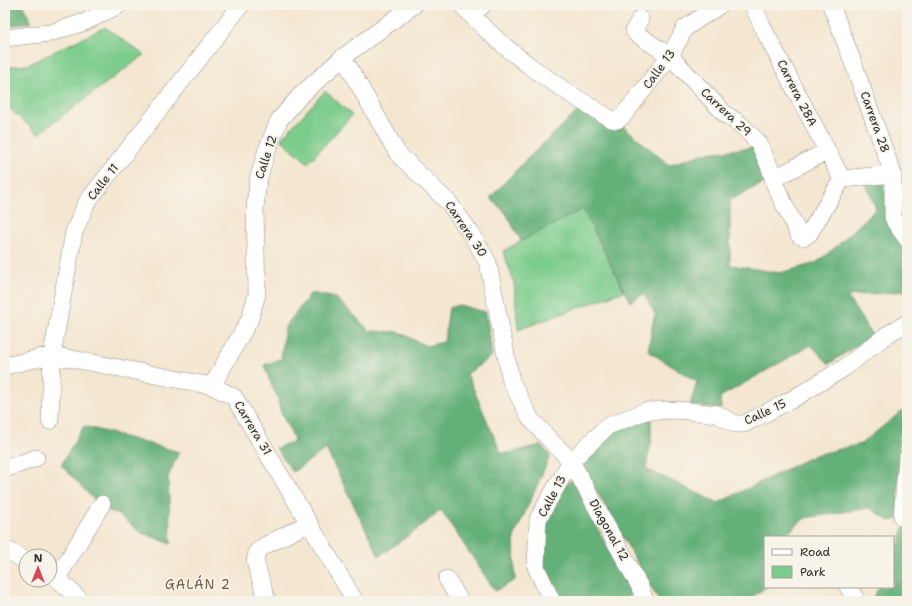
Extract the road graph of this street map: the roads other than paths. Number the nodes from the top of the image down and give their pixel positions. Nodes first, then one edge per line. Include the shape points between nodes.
1 (119, 5) edge
2 (241, 5) edge
3 (414, 5) edge
4 (720, 5) edge
5 (753, 5) edge
6 (831, 5) edge
7 (472, 8) edge
8 (640, 19) dead end
9 (5, 38) edge
10 (670, 56) junction
11 (343, 57) junction
12 (827, 151) junction
13 (894, 174) junction
14 (773, 179) junction
15 (842, 179) junction
16 (907, 239) edge
17 (907, 323) edge
18 (52, 355) junction
19 (5, 366) edge
20 (212, 386) junction
21 (50, 421) dead end
22 (36, 458) dead end
23 (907, 458) edge
24 (571, 460) junction
25 (5, 469) edge
26 (102, 504) dead end
27 (902, 517) dead end
28 (309, 523) junction
29 (5, 549) edge
30 (18, 556) edge
31 (58, 569) edge
32 (447, 579) dead end
33 (58, 580) edge
34 (849, 588) edge
35 (81, 601) edge
36 (268, 601) edge
37 (355, 601) edge
38 (460, 601) edge
39 (551, 601) edge
40 (645, 601) edge
41 (857, 601) edge

1 - 9 street via 85,22 50,33
2 - 18 street, Calle 11 via 86,202 74,232
3 - 11 street, Calle 12
4 - 10 street, Calle 13 via 685,28
5 - 12 street, Carrera 28A
6 - 13 street, Carrera 28
7 - 10 street, Calle 13 via 505,47 563,90 611,119 617,120 622,116
8 - 10 street, Carrera 29 via 634,32
10 - 14 street, Carrera 29 via 725,114 740,124 759,143
11 - 20 street, Calle 12 via 300,96 279,120 267,150 258,180 255,209 257,294 250,319
11 - 24 street, Carrera 30 via 398,154 449,203 473,236 488,263 511,381 530,418
12 - 14 street
12 - 15 street, Carrera 28A
13 - 15 street
13 - 16 street, Carrera 28 via 893,217
14 - 15 street, Carrera 29 via 799,235 804,237 809,234
17 - 24 street, Calle 15 via 888,334 844,368 791,400 744,424 735,424 717,414 678,410 646,411 608,426
18 - 19 street, Carrera 31
18 - 20 street, Carrera 31
18 - 21 street, Calle 11
20 - 28 street, Carrera 31 via 234,397
22 - 25 street
23 - 27 street
24 - 39 street, Calle 13 via 538,519 536,567
24 - 40 street, Diagonal 12 via 639,585
26 - 31 street
28 - 36 street via 257,552 254,561
28 - 37 street, Carrera 31
29 - 30 street
32 - 38 street
33 - 35 street
34 - 41 street

